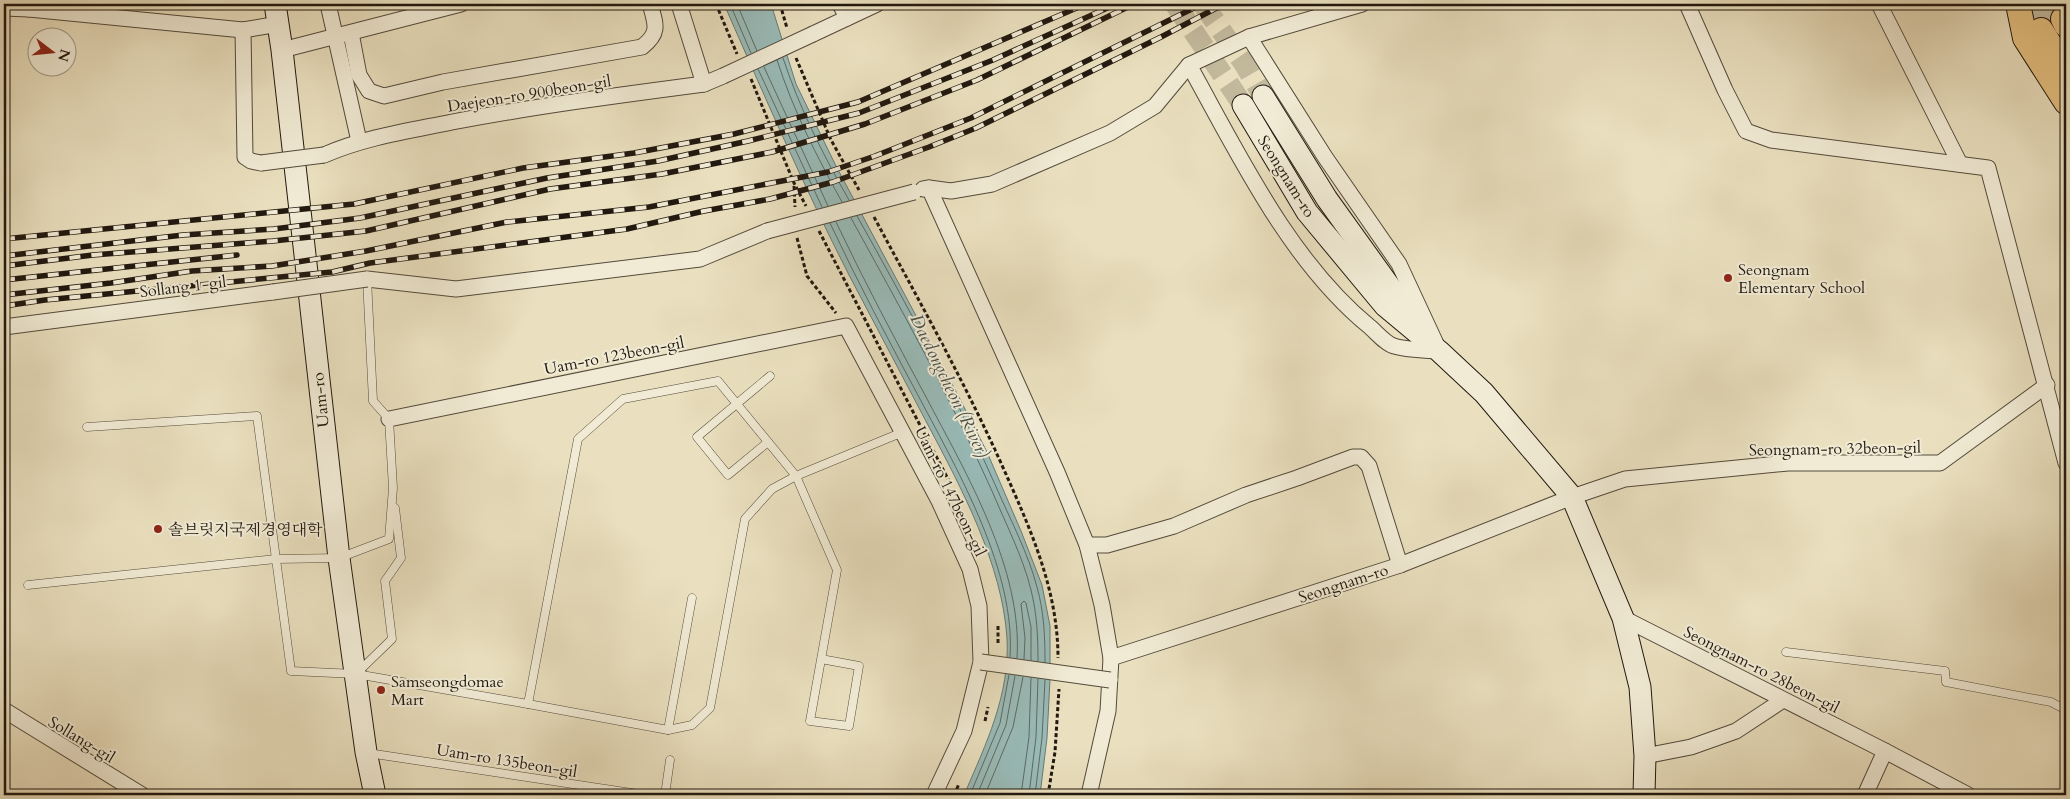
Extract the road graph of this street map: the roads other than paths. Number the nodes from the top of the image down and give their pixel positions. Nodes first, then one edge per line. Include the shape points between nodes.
1 (328, 4) edge
2 (461, 4) edge
3 (650, 4) edge
4 (679, 4) edge
5 (840, 4) edge
6 (876, 4) edge
7 (1362, 4) edge
8 (1686, 4) edge
9 (1879, 4) edge
10 (2018, 4) edge
11 (29, 7) edge
12 (4, 8) edge
13 (277, 14) edge
14 (847, 18) junction
15 (243, 30) junction
16 (2041, 30) tunnel mouth
17 (351, 33) junction
18 (335, 37) junction
19 (1248, 37) junction
20 (282, 50) junction
21 (1189, 65) junction
22 (2066, 70) edge
23 (704, 84) junction
24 (1264, 96) tunnel mouth
25 (2066, 102) edge
26 (1243, 105) tunnel mouth
27 (359, 141) junction
28 (1960, 164) junction
29 (929, 188) junction
30 (367, 280) junction
31 (846, 326) joint
32 (4, 327) edge
33 (1439, 351) junction
34 (770, 376) dead end
35 (2047, 384) junction
36 (737, 404) junction
37 (388, 419) junction
38 (87, 427) dead end
39 (903, 432) junction
40 (768, 442) junction
41 (2066, 463) edge
42 (796, 476) junction
43 (393, 488) junction
44 (1572, 497) junction
45 (1087, 545) junction
46 (339, 558) junction
47 (276, 559) junction
48 (1400, 565) junction
49 (28, 584) dead end
50 (692, 598) dead end
51 (1624, 618) junction
52 (1786, 652) dead end
53 (1111, 658) junction
54 (821, 659) junction
55 (981, 662) junction
56 (356, 674) junction
57 (1110, 680) junction
58 (1782, 700) junction
59 (528, 704) junction
60 (4, 710) edge
61 (2066, 710) edge
62 (668, 730) junction
63 (1885, 751) junction
64 (366, 752) junction
65 (1645, 756) junction
66 (670, 760) dead end
67 (142, 795) edge
68 (374, 795) edge
69 (645, 795) edge
70 (665, 795) edge
71 (934, 795) edge
72 (1090, 795) edge
73 (1644, 795) edge
74 (1865, 795) edge
75 (1968, 795) edge

1 - 18 street
2 - 17 street
3 - 17 street via 656,25 653,39 642,47 443,82 384,96 369,91 359,75
4 - 23 street
5 - 14 street
6 - 14 street, Daejeon-ro 900beon-gil
7 - 19 street
8 - 28 street via 1746,131 1771,140
9 - 28 street
10 - 25 main road via 2026,38
11 - 12 street
11 - 15 street
13 - 15 street
13 - 20 main road, Uam-ro
14 - 23 street, Daejeon-ro 900beon-gil, bridge
15 - 27 street, Daejeon-ro 900beon-gil, bridge via 246,157 261,163 324,155
16 - 22 main road
17 - 18 street
18 - 20 street
18 - 27 street
19 - 21 street
19 - 33 street via 1399,264
20 - 46 main road, Uam-ro
21 - 29 street, Sollang 1-gil via 1156,106 1110,133 992,184 951,190
21 - 33 street via 1284,228 1333,294 1393,346
23 - 27 street, Daejeon-ro 900beon-gil via 514,110
24 - 33 main road, Seongnam-ro via 1327,199 1398,300
26 - 33 main road, Seongnam-ro via 1307,212 1385,306
28 - 35 street via 1988,168
29 - 30 street, Sollang 1-gil, bridge via 767,231 700,259 456,289
29 - 45 street
30 - 32 street, Sollang 1-gil, bridge
30 - 37 lane via 373,400
31 - 37 street, Uam-ro 123beon-gil
31 - 39 street, Uam-ro 147beon-gil
33 - 44 main road, Seongnam-ro via 1484,393
34 - 36 lane
35 - 41 street
35 - 44 street, Seongnam-ro 32beon-gil via 1940,463 1778,464 1625,479
36 - 40 lane
36 - 40 lane via 697,436 728,475
36 - 59 lane via 718,381 623,399 578,439
37 - 43 lane
38 - 47 lane via 257,416
39 - 42 lane
39 - 55 street, Uam-ro 147beon-gil via 970,569 979,606
40 - 42 lane
42 - 54 lane via 837,570
42 - 62 lane via 772,490 745,519 710,708 692,724
43 - 46 lane via 389,539
43 - 56 lane via 401,558 385,581 392,640
44 - 48 street, Seongnam-ro
44 - 51 main road, Seongnam-ro
45 - 48 street via 1107,545 1174,526 1246,495 1352,457 1361,457 1369,466
45 - 53 street
46 - 47 lane
46 - 56 main road, Uam-ro
47 - 49 lane
47 - 56 lane via 290,671
48 - 53 street, Seongnam-ro
50 - 62 lane
51 - 58 street, Seongnam-ro 28beon-gil
51 - 65 main road, Seongnam-ro via 1640,687
52 - 61 lane via 1945,671 1946,682 2051,702
53 - 57 street
54 - 54 lane via 810,721 849,726 860,666
55 - 57 street, bridge
55 - 71 street, Uam-ro 147beon-gil via 964,732
56 - 59 lane
56 - 64 main road, Uam-ro
57 - 72 street via 1108,711
58 - 63 street, Seongnam-ro 28beon-gil
58 - 65 street via 1736,731 1691,747
59 - 62 lane
60 - 67 street, Sollang-gil
63 - 74 street
63 - 75 street, Seongnam-ro 28beon-gil
64 - 68 main road, Uam-ro
64 - 69 lane, Uam-ro 135beon-gil
65 - 73 main road, Seongnam-ro
66 - 70 lane

